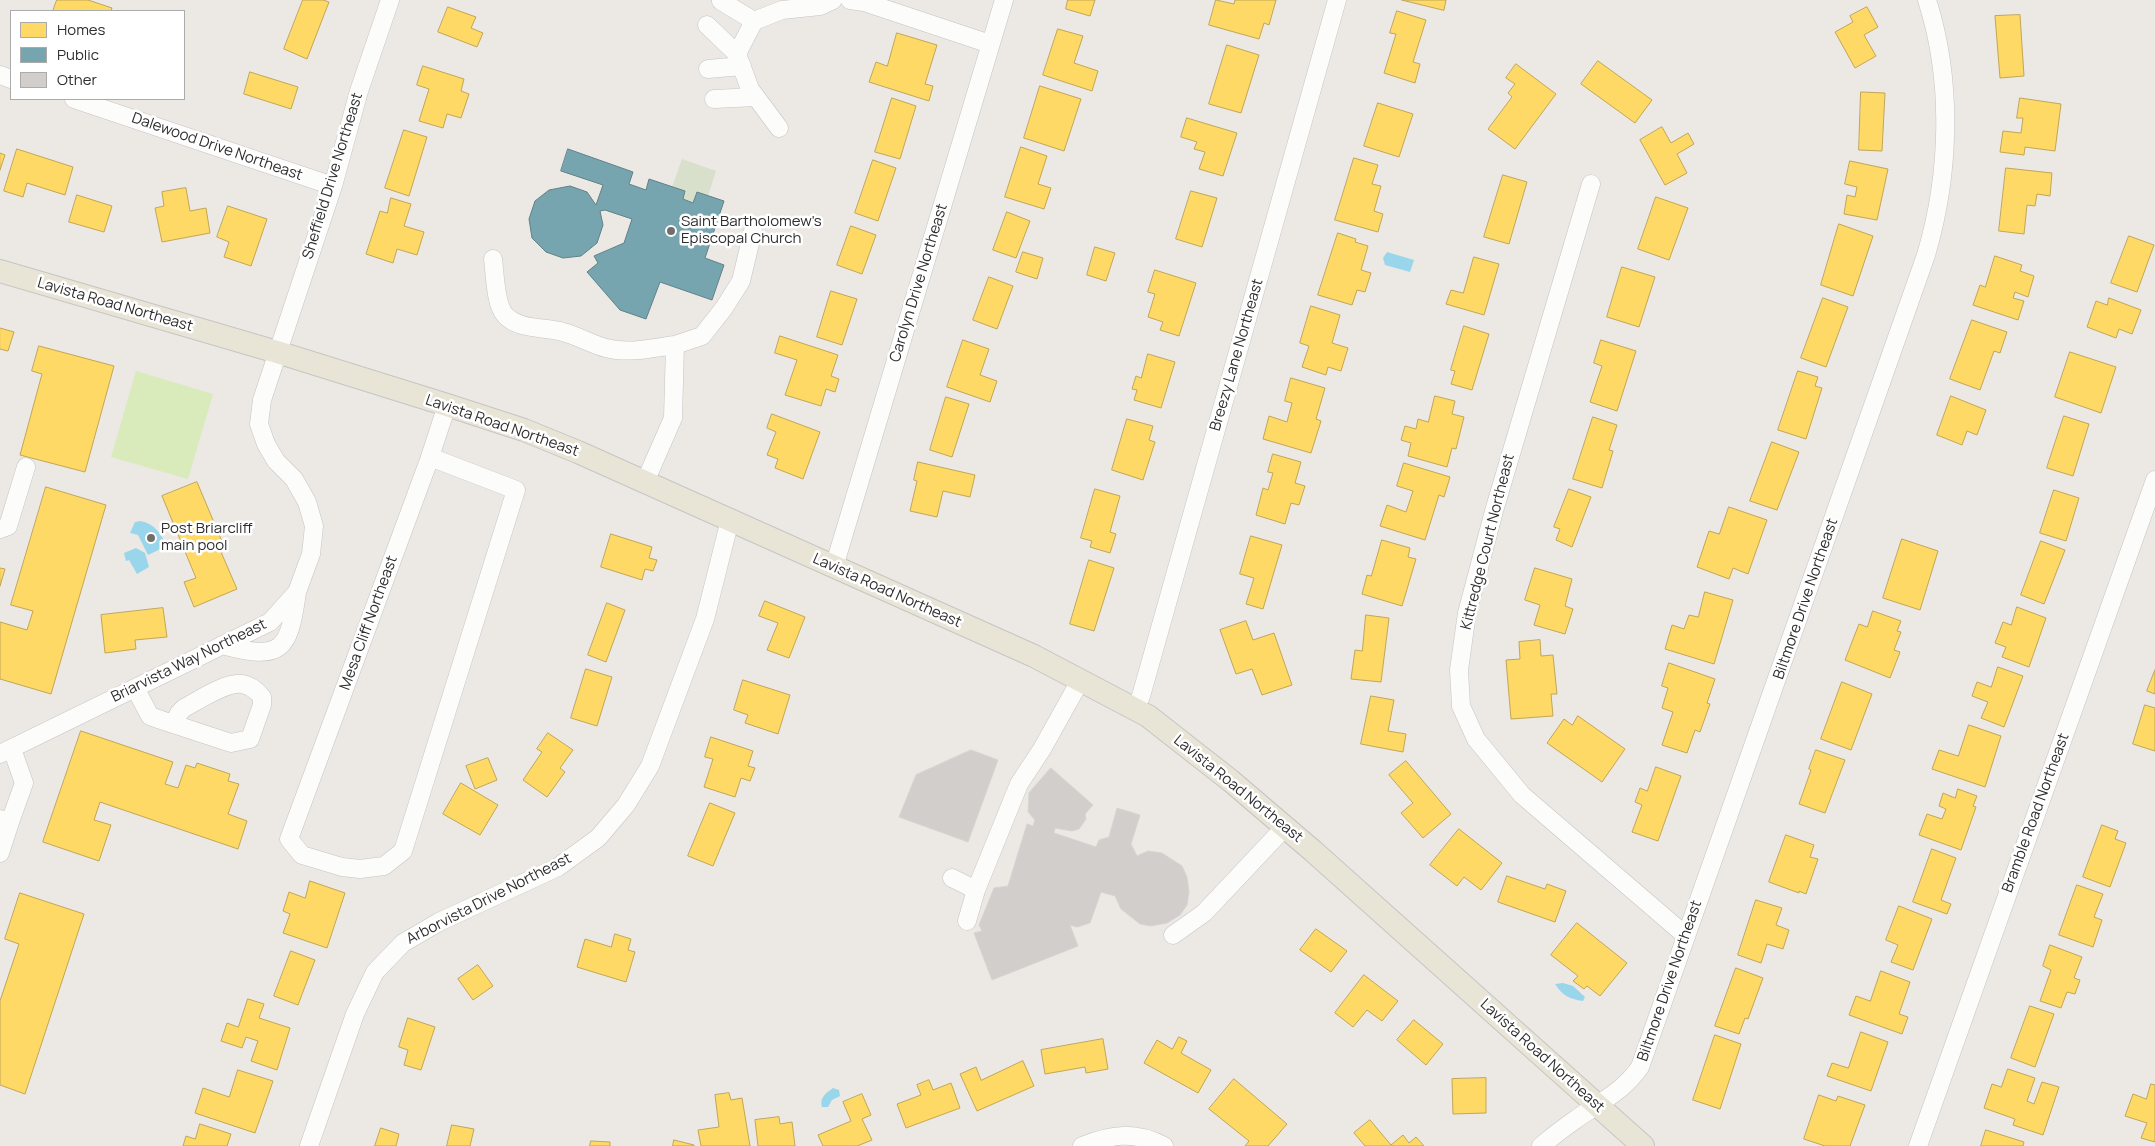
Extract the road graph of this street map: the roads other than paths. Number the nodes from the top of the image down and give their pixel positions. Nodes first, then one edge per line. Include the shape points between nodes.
1 (390, 0) edge
2 (833, 0) edge
3 (850, 0) edge
4 (1004, 0) edge
5 (1337, 0) edge
6 (1927, 0) edge
7 (721, 1) dead end
8 (754, 21) junction
9 (707, 24) dead end
10 (990, 44) junction
11 (740, 60) junction
12 (708, 69) dead end
13 (756, 97) junction
14 (714, 99) dead end
15 (77, 100) edge
16 (779, 128) dead end
17 (1591, 184) dead end
18 (333, 186) junction
19 (753, 231) dead end
20 (493, 259) dead end
21 (0, 271) edge
22 (675, 345) junction
23 (277, 352) junction
24 (447, 405) junction
25 (430, 457) junction
26 (26, 466) dead end
27 (2155, 480) edge
28 (645, 482) junction
29 (730, 520) junction
30 (0, 529) edge
31 (834, 567) junction
32 (297, 592) junction
33 (222, 645) junction
34 (1080, 681) junction
35 (135, 688) junction
36 (1135, 709) junction
37 (174, 724) junction
38 (6, 751) edge
39 (5, 820) edge
40 (1286, 827) junction
41 (0, 852) edge
42 (952, 878) dead end
43 (976, 890) junction
44 (967, 921) dead end
45 (1173, 935) dead end
46 (1685, 935) junction
47 (1598, 1106) junction
48 (309, 1146) edge
49 (1082, 1146) edge
50 (1164, 1146) edge
51 (1541, 1146) edge
52 (1643, 1146) edge
53 (1918, 1146) edge

1 - 18 street, Sheffield Drive Northeast via 359,92
2 - 8 street via 820,6 782,10
3 - 10 street
4 - 10 street, Carolyn Drive Northeast
5 - 36 street, Breezy Lane Northeast via 1144,687
6 - 46 street, Biltmore Drive Northeast via 1939,47 1945,108 1942,184 1932,235
7 - 8 street
8 - 11 street
9 - 11 street
10 - 31 street, Carolyn Drive Northeast
11 - 12 street
11 - 13 street
13 - 14 street
13 - 16 street
15 - 18 street, Dalewood Drive Northeast
17 - 46 street, Kittredge Court Northeast via 1494,511 1468,613 1459,670 1461,706 1476,739 1522,795
18 - 23 street, Sheffield Drive Northeast
19 - 22 street via 741,281 724,308 702,336
20 - 22 street via 504,315 519,324 569,334 606,348 642,350
21 - 23 main road, Lavista Road Northeast
22 - 28 street via 672,418
23 - 24 main road, Lavista Road Northeast
23 - 32 street, Briarvista Way Northeast via 262,400 259,424 276,461 294,479 307,502 314,526 311,554
24 - 25 street, Mesa Cliff Northeast
24 - 28 main road, Lavista Road Northeast via 524,430
25 - 25 street, Mesa Cliff Northeast via 516,490 403,851 384,866 342,867 302,855 289,840
26 - 30 street via 8,526
27 - 53 street, Bramble Road Northeast
28 - 29 main road, Lavista Road Northeast
29 - 31 main road, Lavista Road Northeast
29 - 48 street, Arborvista Drive Northeast via 705,619 650,766 626,805 598,838 558,867 440,922 403,943 375,972 354,1014
31 - 34 main road, Lavista Road Northeast via 1034,656
32 - 33 street, Briarvista Way Northeast via 270,622
32 - 33 street via 293,623 287,639 276,649 262,653
33 - 35 street, Briarvista Way Northeast
34 - 36 main road, Lavista Road Northeast
34 - 43 street via 1019,784
35 - 37 street via 150,716
35 - 38 street, Briarvista Way Northeast
36 - 40 main road, Lavista Road Northeast via 1232,781
37 - 37 street via 231,743 242,742 250,739 255,730 262,696 244,684 233,684 184,708
38 - 39 street via 24,783
39 - 41 street
40 - 45 street via 1204,913
40 - 47 main road, Lavista Road Northeast
42 - 43 street
43 - 44 street
46 - 47 street, Biltmore Drive Northeast via 1640,1067 1628,1083
47 - 51 street, Biltmore Drive Northeast
47 - 52 main road, Lavista Road Northeast
49 - 50 street via 1108,1137 1130,1135

